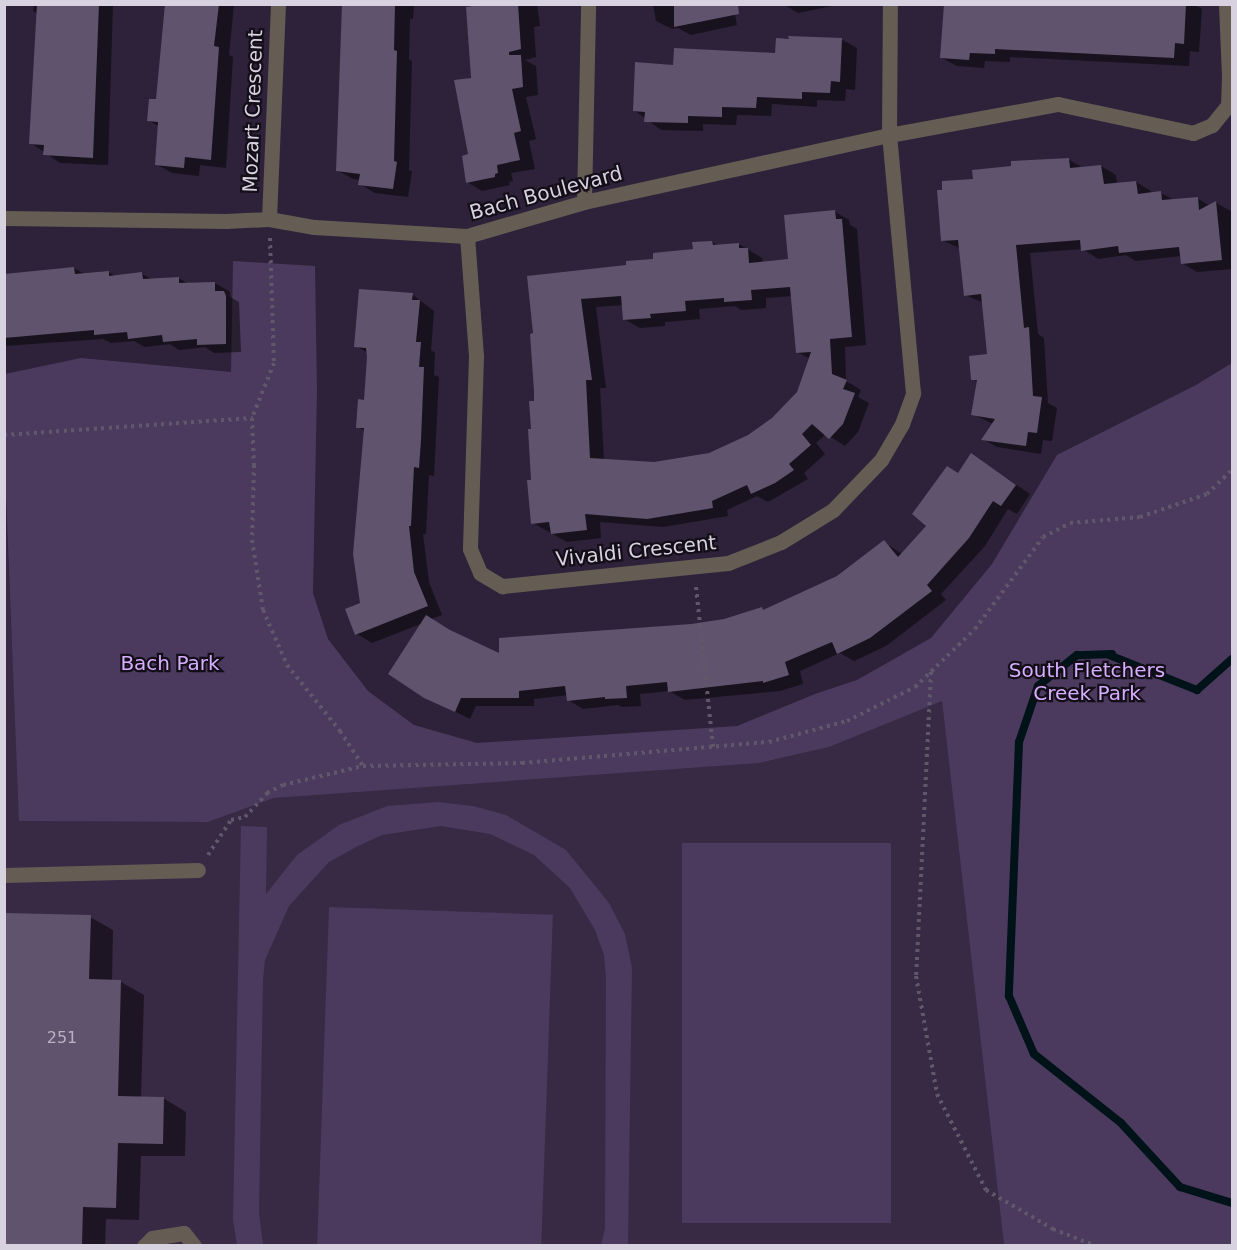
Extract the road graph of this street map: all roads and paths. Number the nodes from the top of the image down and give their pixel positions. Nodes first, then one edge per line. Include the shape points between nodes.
1 (278, 4) edge
2 (588, 4) edge
3 (890, 4) edge
4 (1226, 4) edge
5 (890, 135) junction
6 (584, 202) junction
7 (4, 218) edge
8 (269, 219) junction
9 (467, 236) junction
10 (252, 418) junction
11 (4, 435) edge
12 (1233, 470) edge
13 (694, 567) junction
14 (931, 671) junction
15 (713, 747) junction
16 (363, 766) junction
17 (198, 870) joint
18 (4, 875) edge
19 (144, 1245) edge
20 (194, 1245) edge
21 (1096, 1245) edge

1 - 8 street, Mozart Crescent
2 - 6 street
3 - 5 street
4 - 5 street, Bach Boulevard via 1228,105 1212,125 1193,133 1058,104
5 - 6 street, Bach Boulevard
5 - 13 street, Vivaldi Crescent via 913,393 902,423 881,460 833,510 781,542 728,563
6 - 9 street, Bach Boulevard
7 - 8 street, Bach Boulevard
8 - 9 street, Bach Boulevard via 314,226
8 - 10 path via 274,363
9 - 13 street, Vivaldi Crescent via 476,356 470,549 480,573 502,586
10 - 11 path
10 - 16 path via 252,540 263,610 287,665
12 - 14 path via 1208,494 1140,517 1070,523 1043,537 975,629
13 - 15 path
14 - 15 path via 915,687 847,721 769,742
14 - 21 path via 916,976 937,1094 986,1190 1053,1229
15 - 16 path via 522,763
16 - 17 path via 284,785 267,793 245,817 231,820
17 - 18 street
19 - 20 street via 152,1238 184,1233

